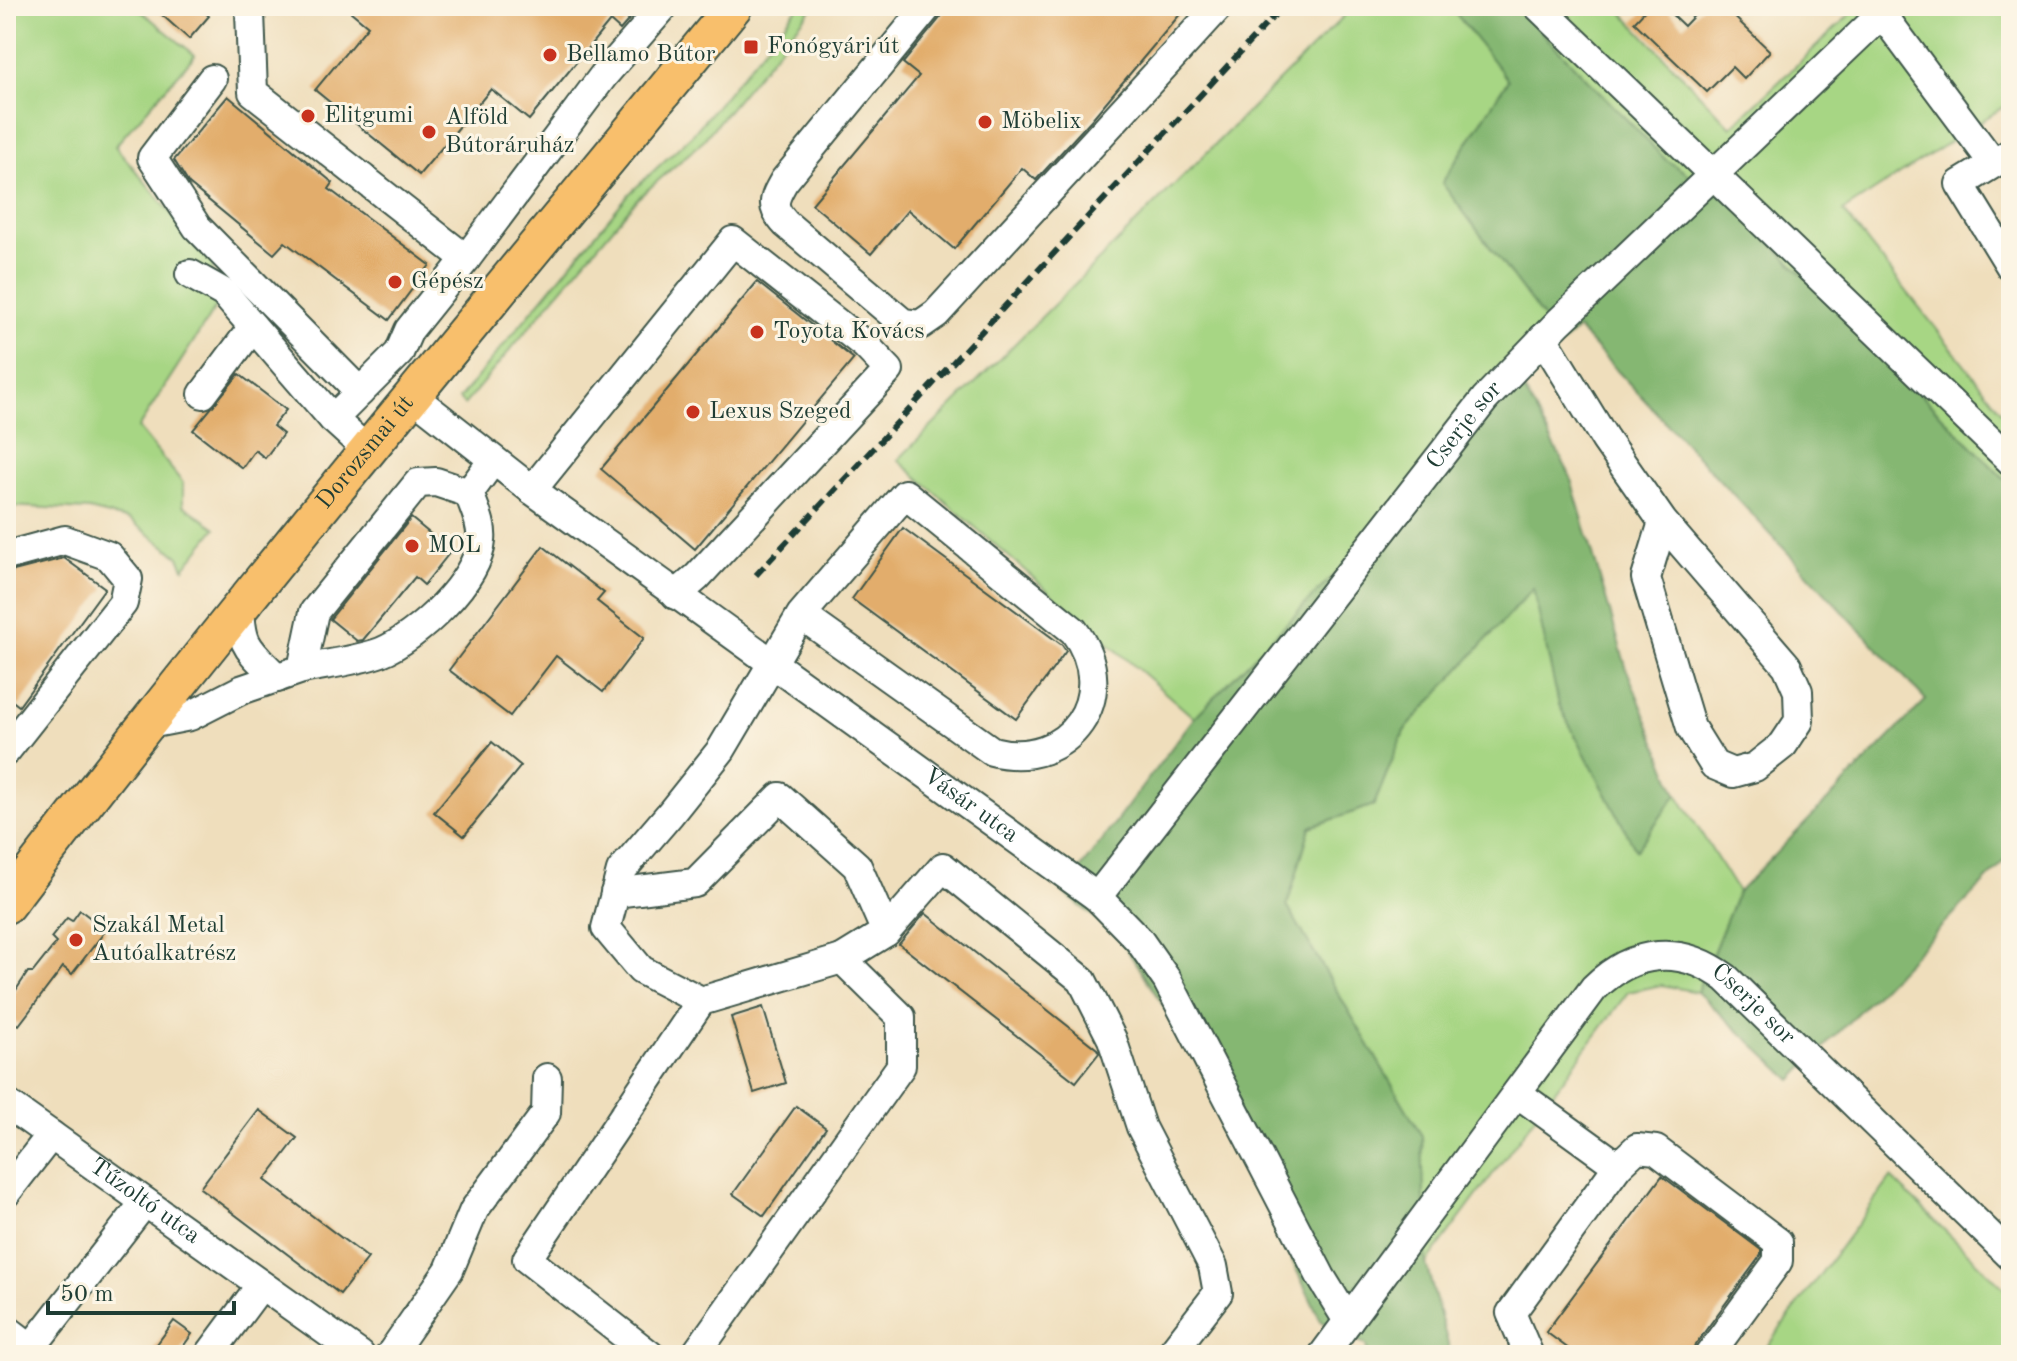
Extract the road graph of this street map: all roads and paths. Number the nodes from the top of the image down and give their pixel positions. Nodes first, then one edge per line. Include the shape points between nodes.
1 (664, 6) edge
2 (734, 6) edge
3 (928, 6) edge
4 (1219, 6) edge
5 (1538, 6) edge
6 (1886, 10) edge
7 (250, 12) dead end
8 (212, 79) dead end
9 (2002, 158) edge
10 (1714, 175) junction
11 (466, 259) junction
12 (2011, 267) edge
13 (190, 274) dead end
14 (253, 327) junction
15 (1543, 338) junction
16 (360, 392) junction
17 (203, 394) dead end
18 (411, 395) junction
19 (333, 419) junction
20 (367, 450) junction
21 (493, 460) junction
22 (2011, 461) edge
23 (532, 490) junction
24 (469, 493) junction
25 (1663, 522) junction
26 (6, 556) edge
27 (676, 595) junction
28 (240, 604) junction
29 (801, 615) junction
30 (771, 663) junction
31 (289, 674) junction
32 (144, 725) junction
33 (6, 751) edge
34 (615, 893) junction
35 (1097, 897) junction
36 (6, 905) edge
37 (886, 932) junction
38 (842, 959) junction
39 (701, 1001) junction
40 (547, 1078) dead end
41 (1517, 1093) junction
42 (9, 1112) edge
43 (51, 1135) junction
44 (1618, 1166) junction
45 (6, 1193) edge
46 (145, 1202) junction
47 (2011, 1256) edge
48 (261, 1285) junction
49 (1348, 1321) junction
50 (6, 1329) edge
51 (32, 1353) edge
52 (209, 1355) edge
53 (360, 1355) edge
54 (390, 1355) edge
55 (650, 1355) edge
56 (695, 1355) edge
57 (1170, 1355) edge
58 (1323, 1355) edge
59 (1529, 1355) edge
60 (1709, 1355) edge

1 - 11 street via 604,75
2 - 18 main road, Dorozsmai út
3 - 4 street via 774,198 786,224 903,323 920,325 936,314
5 - 10 street
6 - 9 street
6 - 10 street, Cserje sor
7 - 11 street via 253,92
8 - 16 street via 152,158 197,227
9 - 12 street via 1960,184
10 - 15 street, Cserje sor
10 - 22 street
11 - 16 street via 409,330 399,353
13 - 14 street via 224,293
14 - 17 street
14 - 19 street
15 - 25 street
15 - 35 street, Cserje sor via 1485,399
16 - 19 street
18 - 20 main road, Dorozsmai út
18 - 21 street, Vásár utca
19 - 20 street
20 - 28 main road, Dorozsmai út
21 - 23 street, Vásár utca
21 - 24 street
23 - 27 street, Vásár utca
23 - 27 street via 733,241 889,370
24 - 31 street via 436,482 418,483 314,612
24 - 31 street via 482,543 445,605 403,642
25 - 25 street via 1646,578 1691,728 1714,765 1733,773 1755,767 1783,745 1799,721 1798,691 1787,666
26 - 33 street via 65,540 109,556 128,579 123,603
27 - 30 street, Vásár utca
28 - 31 street via 241,633 249,649
28 - 32 main road, Dorozsmai út
29 - 29 street via 992,751 1023,755 1053,746 1078,726 1090,700 1089,656 1074,631 905,494
29 - 30 street
30 - 34 street via 721,750 621,871
30 - 35 street, Vásár utca
31 - 32 street via 241,690 190,716
32 - 36 main road, Dorozsmai út
34 - 37 street via 695,883 780,797 857,866
34 - 39 street via 606,928 641,970
35 - 49 street, Vásár utca via 1139,940 1167,980
37 - 38 street
37 - 57 street via 943,867 1082,980 1112,1039 1141,1127 1213,1266 1218,1293
38 - 39 street
38 - 56 street via 901,1017 901,1066
39 - 55 street via 527,1259
40 - 54 street via 546,1113 474,1210 449,1270
41 - 44 street
41 - 47 street, Cserje sor via 1606,977 1648,957 1697,961 1726,978
41 - 49 street, Cserje sor
42 - 43 street, Tűzoltó utca
43 - 45 street
43 - 46 street, Tűzoltó utca
44 - 59 street via 1511,1313
44 - 60 street via 1637,1148 1656,1150 1778,1242 1778,1261
46 - 48 street, Tűzoltó utca
46 - 51 street
48 - 52 street
48 - 53 street, Tűzoltó utca
49 - 58 street
50 - 51 street

